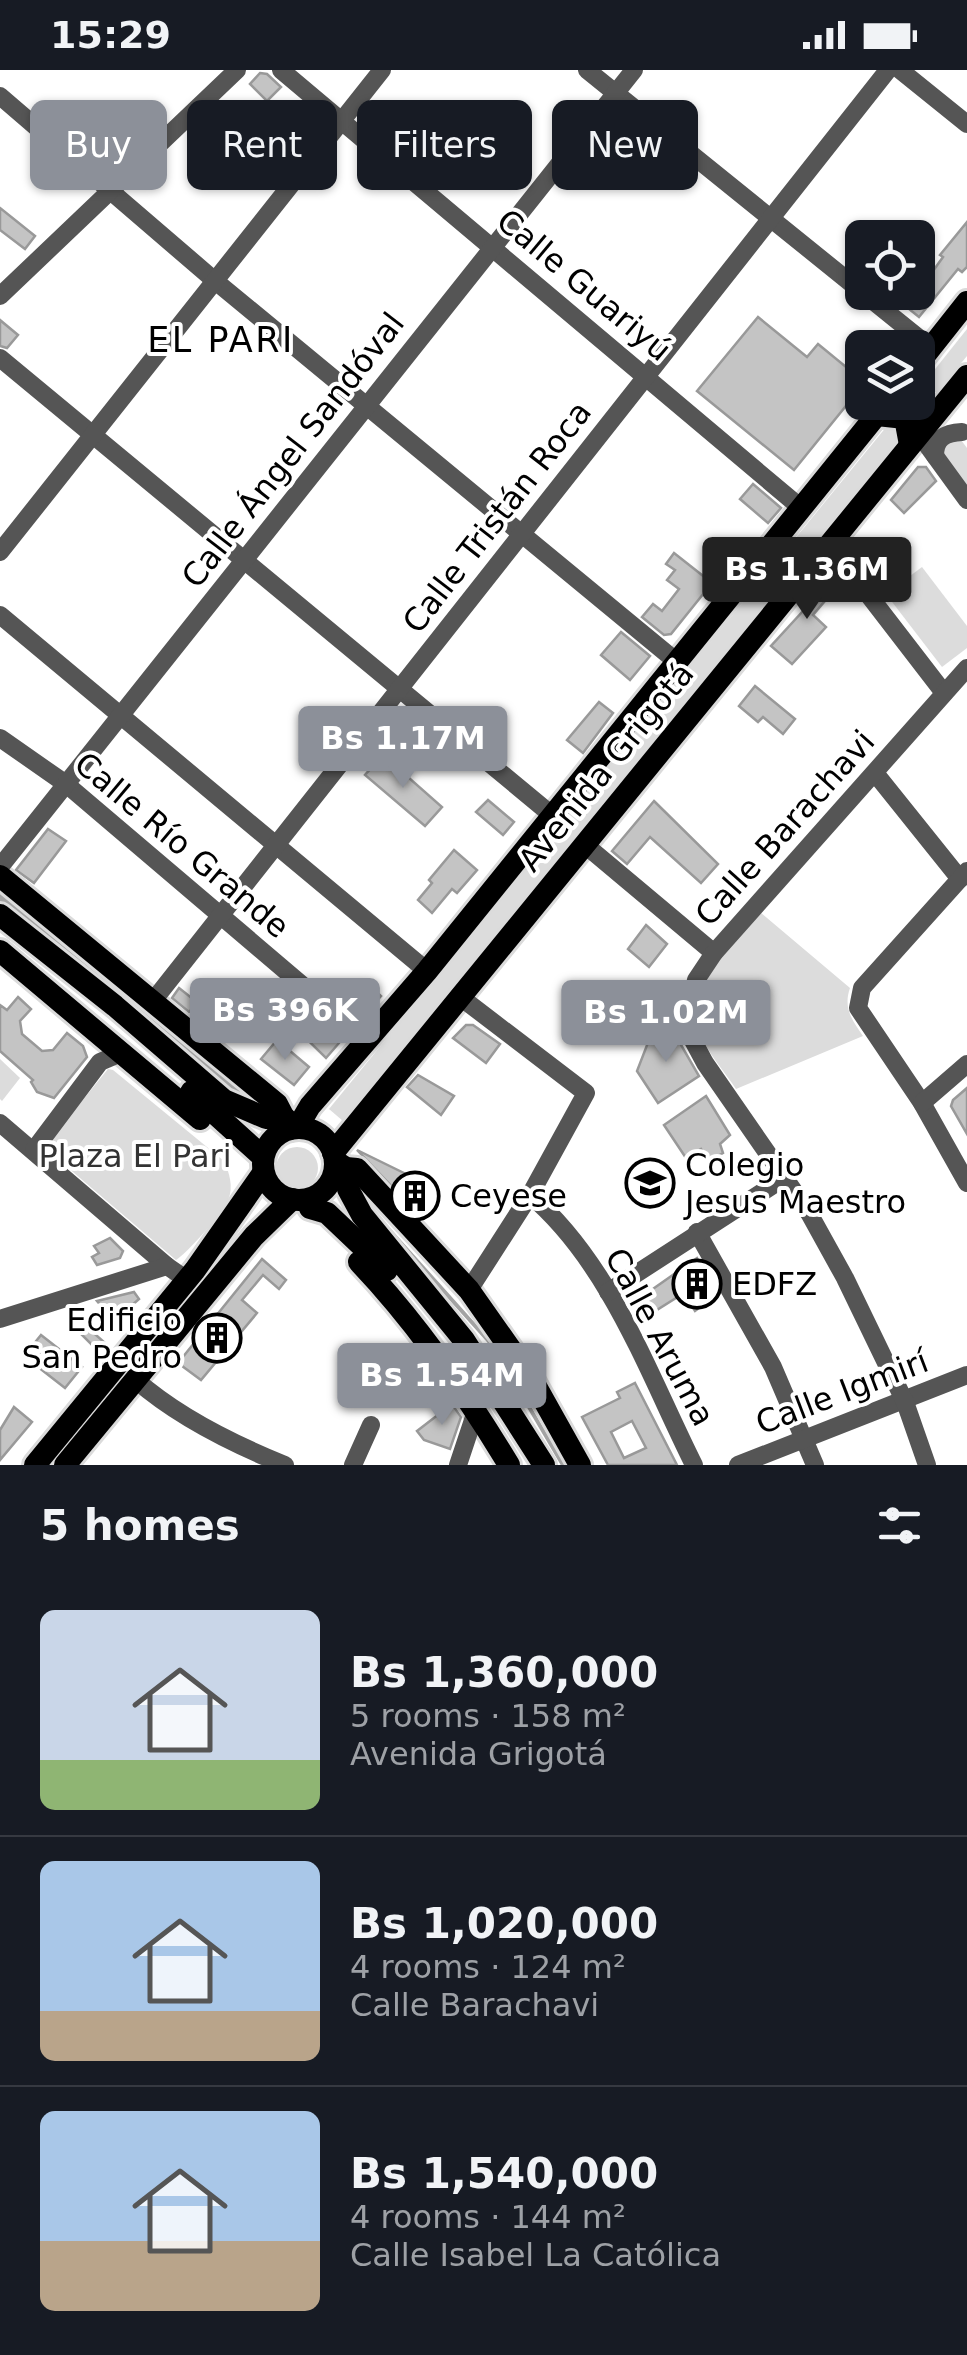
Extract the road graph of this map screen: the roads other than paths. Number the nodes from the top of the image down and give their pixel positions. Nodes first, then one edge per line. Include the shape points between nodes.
1 (237, 70) edge
2 (281, 70) edge
3 (382, 70) edge
4 (587, 70) edge
5 (634, 70) edge
6 (888, 70) edge
7 (900, 70) edge
8 (615, 93) junction
9 (0, 96) edge
10 (30, 122) edge
11 (341, 122) junction
12 (967, 124) edge
13 (167, 136) edge
14 (109, 190) joint
15 (771, 220) junction
16 (492, 248) junction
17 (214, 280) junction
18 (0, 296) edge
19 (967, 302) edge
20 (896, 330) edge
21 (935, 341) edge
22 (0, 358) edge
23 (646, 375) junction
24 (967, 376) edge
25 (935, 399) edge
26 (366, 406) junction
27 (907, 420) edge
28 (909, 420) edge
29 (914, 420) edge
30 (922, 420) edge
31 (94, 434) junction
32 (964, 436) edge
33 (935, 456) junction
34 (967, 500) edge
35 (802, 508) junction
36 (522, 534) junction
37 (830, 545) junction
38 (0, 552) edge
39 (244, 561) junction
40 (0, 615) edge
41 (677, 662) junction
42 (967, 668) edge
43 (400, 690) junction
44 (944, 694) junction
45 (120, 716) junction
46 (0, 738) edge
47 (875, 774) junction
48 (66, 784) junction
49 (554, 816) junction
50 (584, 844) junction
51 (274, 846) junction
52 (0, 867) edge
53 (964, 874) edge
54 (0, 876) edge
55 (219, 914) junction
56 (1, 934) edge
57 (714, 953) junction
58 (427, 971) junction
59 (458, 996) junction
60 (152, 1000) junction
61 (368, 1041) junction
62 (121, 1053) junction
63 (967, 1064) edge
64 (922, 1103) junction
65 (0, 1123) edge
66 (291, 1125) junction
67 (34, 1150) junction
68 (338, 1161) junction
69 (263, 1167) junction
70 (784, 1178) junction
71 (967, 1183) edge
72 (530, 1194) junction
73 (302, 1202) junction
74 (697, 1232) junction
75 (167, 1266) junction
76 (191, 1275) junction
77 (469, 1290) junction
78 (608, 1292) junction
79 (0, 1319) edge
80 (160, 1350) junction
81 (967, 1375) edge
82 (136, 1380) junction
83 (905, 1402) junction
84 (476, 1411) junction
85 (371, 1425) dead end
86 (805, 1438) junction
87 (241, 1457) edge
88 (35, 1465) edge
89 (65, 1465) edge
90 (286, 1465) edge
91 (353, 1465) edge
92 (458, 1465) edge
93 (509, 1465) edge
94 (528, 1465) edge
95 (544, 1465) edge
96 (580, 1465) edge
97 (694, 1465) edge
98 (738, 1465) edge
99 (816, 1465) edge
100 (927, 1465) edge

1 - 13 street
2 - 11 street, Calle Guariyú
3 - 11 street
4 - 8 street
5 - 8 street, Calle Ángel Sandóval
6 - 15 street, Calle Tristán Roca
7 - 12 street
8 - 15 street
8 - 16 street, Calle Ángel Sandóval
9 - 10 street
11 - 16 street, Calle Guariyú
11 - 17 street
14 - 17 street
14 - 18 street
15 - 20 street
15 - 23 street, Calle Tristán Roca
16 - 23 street, Calle Guariyú
16 - 26 street, Calle Ángel Sandóval
17 - 26 street
17 - 31 street
19 - 21 main road
22 - 31 street
23 - 35 street, Calle Guariyú
23 - 36 street, Calle Tristán Roca
24 - 25 main road, Avenida Grigotá
26 - 36 street
26 - 39 street, Calle Ángel Sandóval
27 - 35 main road, Avenida Grigotá
28 - 37 main road, Avenida Grigotá
29 - 33 street
30 - 32 street
31 - 38 street
31 - 39 street
32 - 33 street via 942,436
33 - 34 street
35 - 41 main road, Avenida Grigotá
36 - 41 street
36 - 43 street, Calle Tristán Roca
37 - 44 street
37 - 50 main road, Avenida Grigotá
39 - 43 street
39 - 45 street, Calle Ángel Sandóval
40 - 45 street
41 - 49 main road, Avenida Grigotá
42 - 44 street, Calle Barachavi
43 - 49 street
43 - 51 street, Calle Tristán Roca
44 - 47 street, Calle Barachavi
45 - 48 street, Calle Ángel Sandóval
45 - 51 street
46 - 48 street, Calle Río Grande
47 - 53 street
47 - 57 street, Calle Barachavi
48 - 52 street, Calle Ángel Sandóval
48 - 55 street, Calle Río Grande
49 - 58 main road, Avenida Grigotá
50 - 57 street
50 - 59 main road, Avenida Grigotá
51 - 55 street, Calle Tristán Roca
51 - 58 street
53 - 64 street via 858,998 860,1015
54 - 60 main road
55 - 60 street, Calle Tristán Roca
55 - 61 street, Calle Río Grande
56 - 62 main road via 27,974
56 - 66 main road via 115,1006 224,1100
56 - 69 main road via 106,1018
57 - 70 street, Calle Barachavi via 696,980 690,1035
58 - 61 main road, Avenida Grigotá
59 - 68 main road, Avenida Grigotá
59 - 72 street via 586,1094
60 - 66 main road via 277,1104
61 - 66 main road, Avenida Grigotá
62 - 67 street via 100,1062
62 - 69 main road
63 - 64 street
64 - 71 street
65 - 67 street
66 - 68 main road via 320,1134
66 - 69 main road via 272,1140
67 - 75 street
68 - 73 main road via 329,1184
68 - 77 main road via 357,1169
68 - 95 main road via 362,1215 464,1340
69 - 73 main road via 274,1190
69 - 76 main road
70 - 74 street
70 - 83 street, Calle Barachavi via 845,1278
72 - 77 street
72 - 78 street, Calle Aruma
73 - 80 main road via 254,1236
73 - 84 main road via 391,1296
73 - 94 main road via 348,1230 416,1303 454,1349
74 - 78 street
74 - 86 street
75 - 76 street
75 - 79 street
76 - 80 main road via 150,1335
76 - 88 main road
77 - 96 main road via 533,1381
78 - 97 street, Calle Aruma
80 - 82 main road
81 - 83 street, Calle Igmirí
82 - 87 street
82 - 89 main road
83 - 86 street, Calle Igmirí
83 - 100 street, Calle Barachavi
84 - 92 street
84 - 93 main road
85 - 91 street
86 - 98 street, Calle Igmirí
86 - 99 street
87 - 90 street

